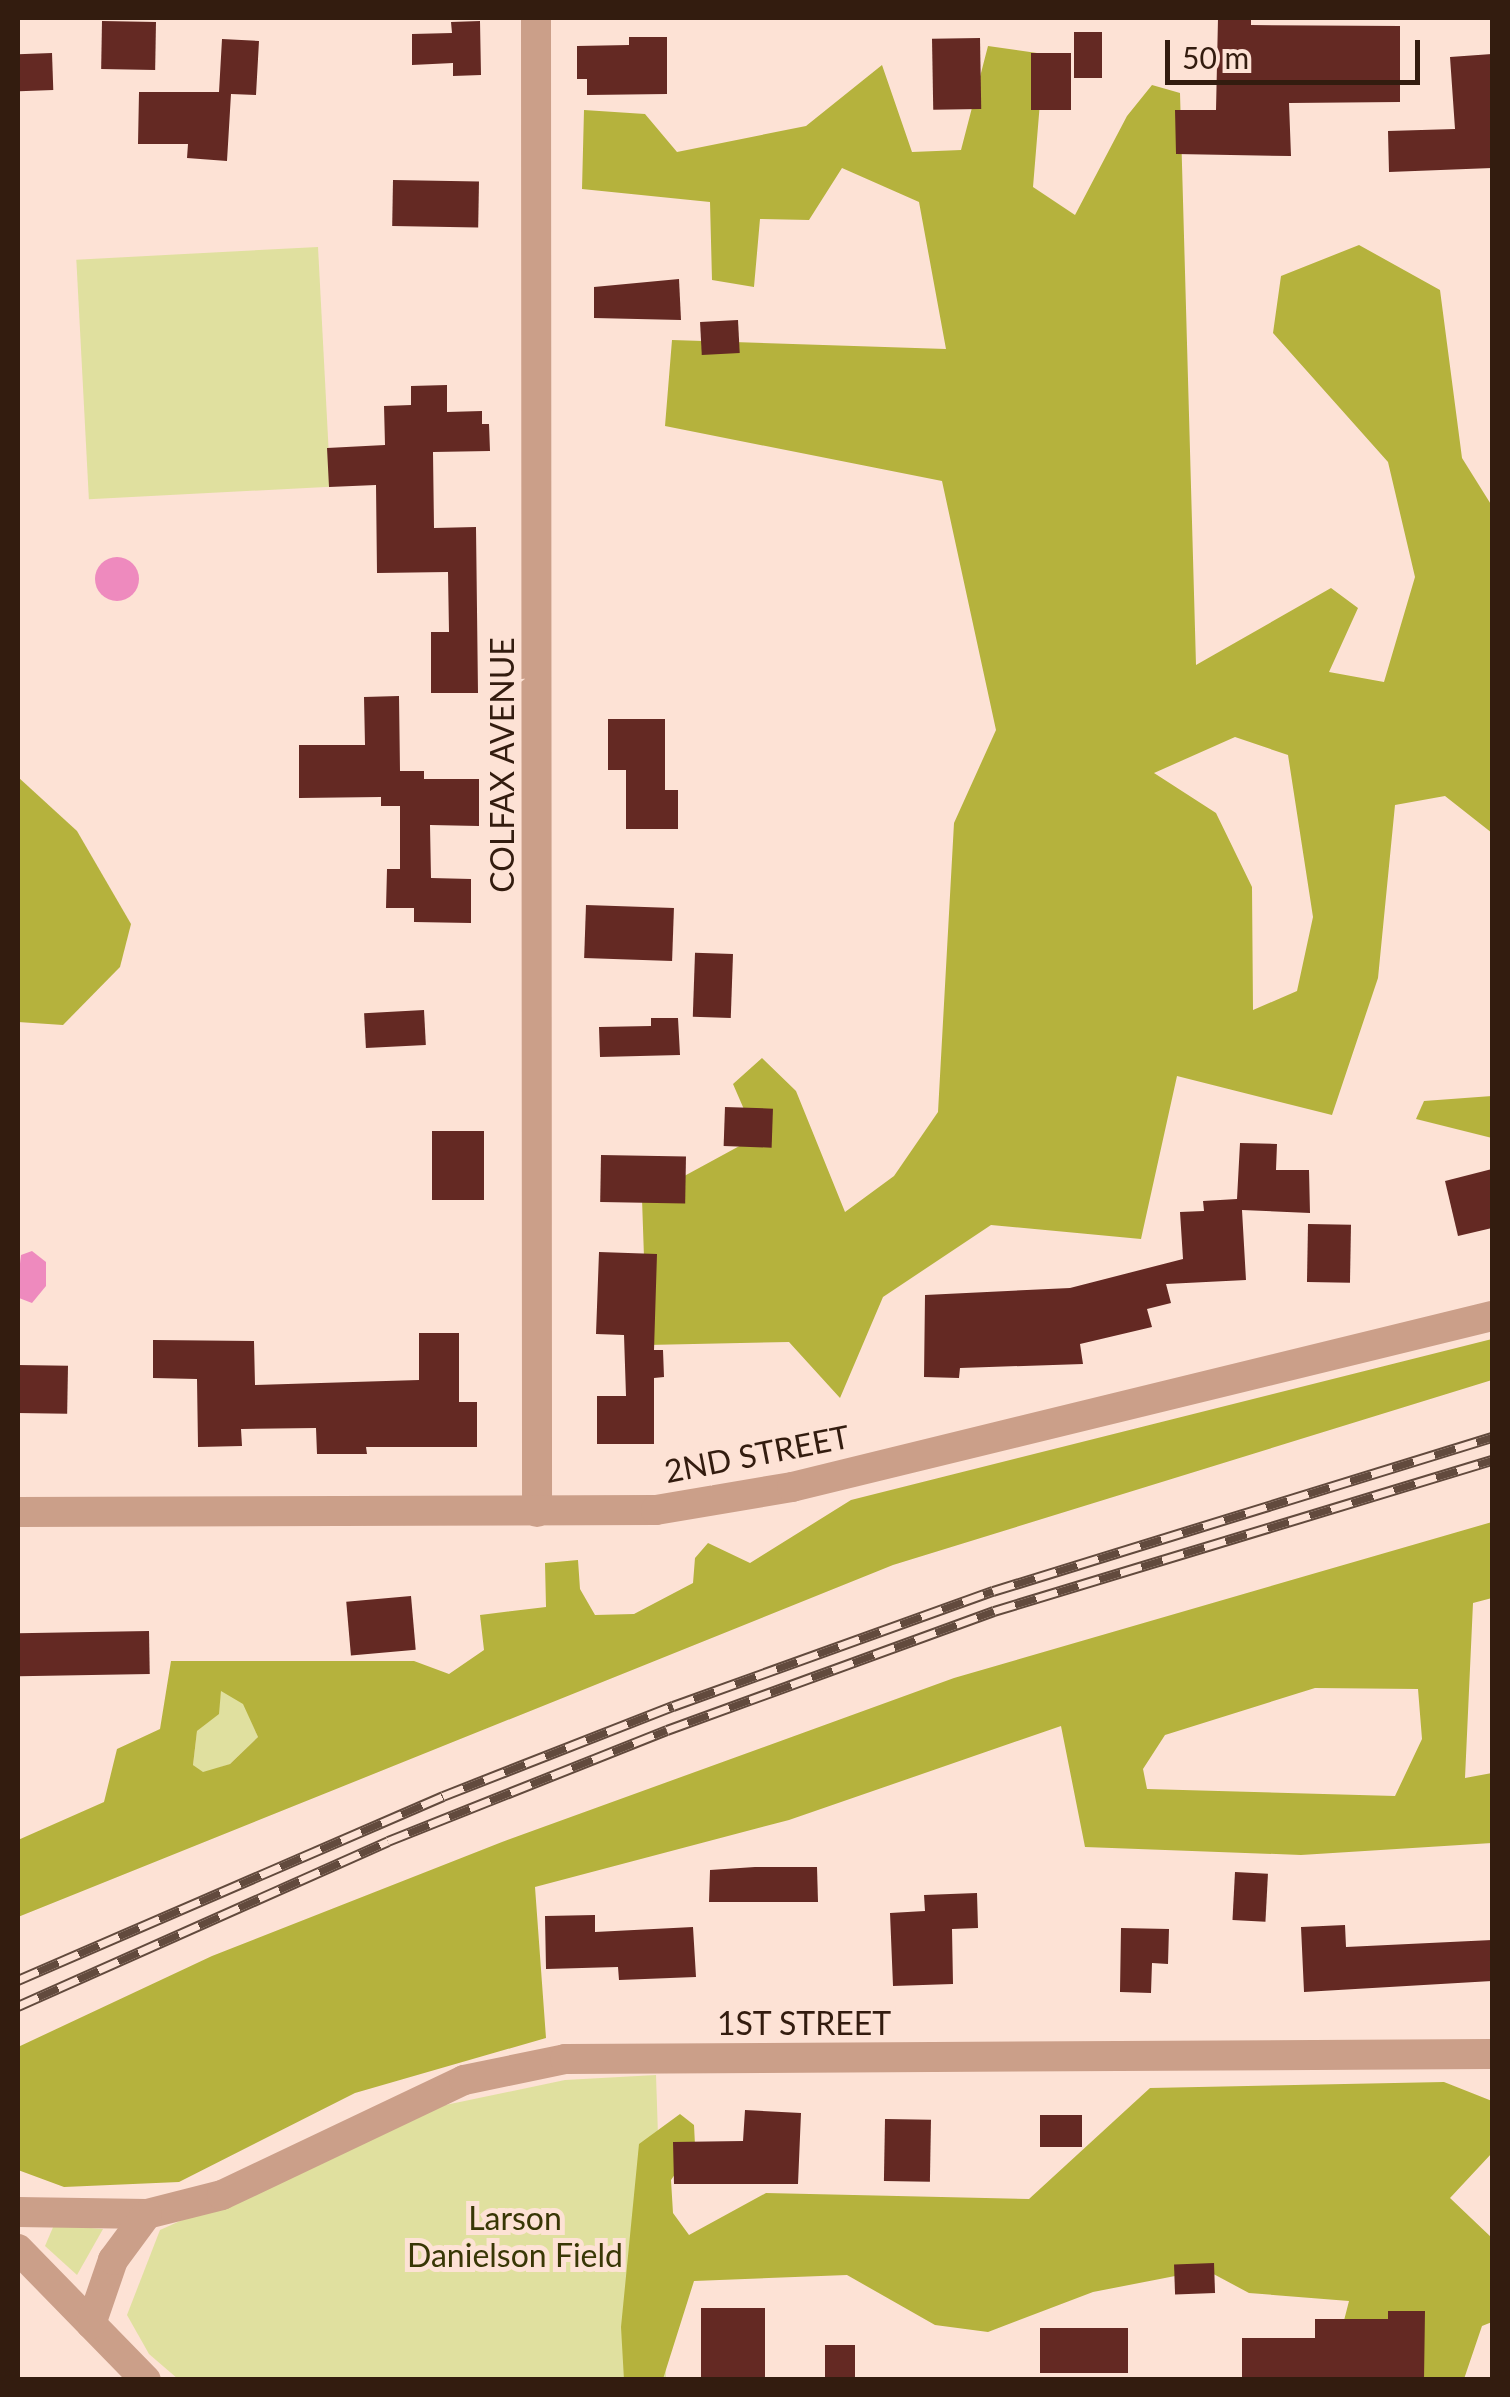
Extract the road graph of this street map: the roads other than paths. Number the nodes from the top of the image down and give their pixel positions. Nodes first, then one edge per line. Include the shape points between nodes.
1 (536, 18) edge
2 (1492, 1316) edge
3 (18, 1512) edge
4 (537, 1512) junction
5 (1492, 2054) edge
6 (18, 2212) edge
7 (147, 2214) junction
8 (18, 2250) edge
9 (91, 2324) junction
10 (146, 2380) edge

1 - 4 street, COLFAX AVENUE
2 - 4 street, 2ND STREET via 730,1500 656,1510
3 - 4 street, 2ND STREET
5 - 7 street, 1ST STREET via 565,2060 464,2080 222,2194
6 - 7 street, 1ST STREET
7 - 9 street via 113,2260
8 - 9 street
9 - 10 street

